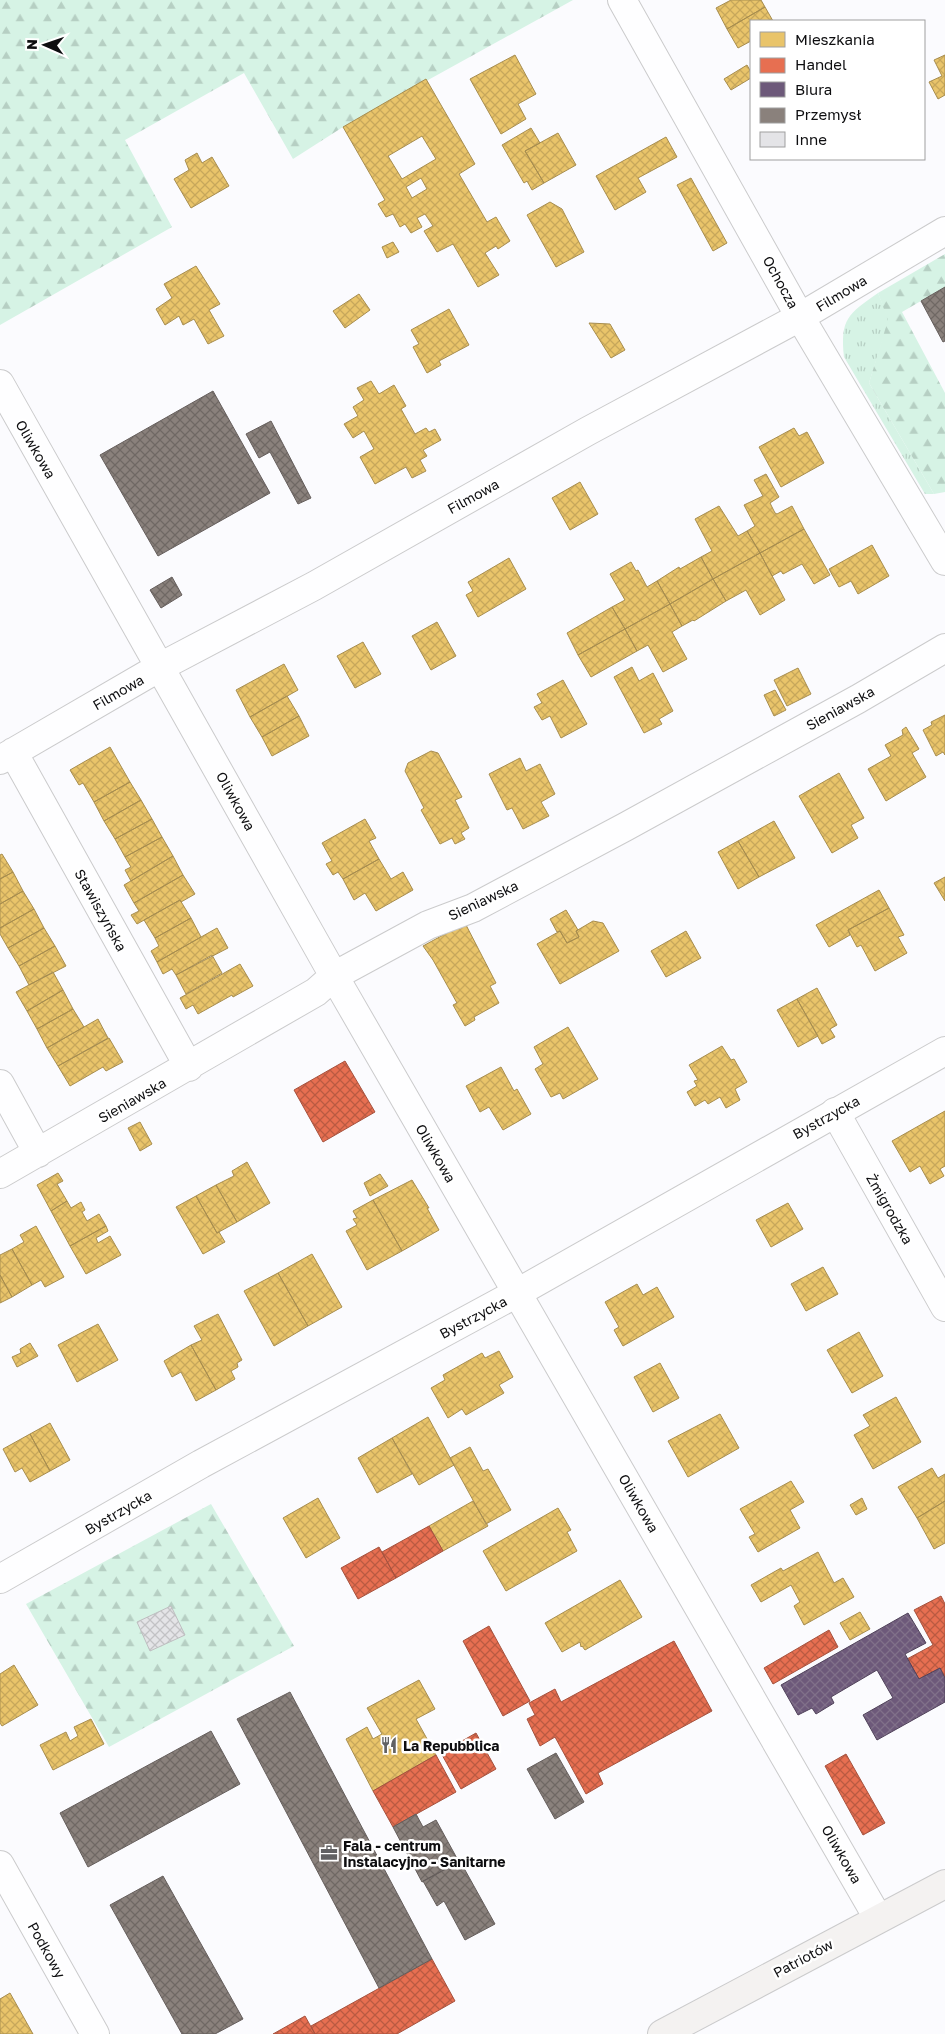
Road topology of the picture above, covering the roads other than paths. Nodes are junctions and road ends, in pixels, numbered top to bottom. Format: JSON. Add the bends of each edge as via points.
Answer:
{"nodes":[{"id":1,"x":622,"y":0,"type":"edge"},
{"id":2,"x":945,"y":231,"type":"edge"},
{"id":3,"x":800,"y":317,"type":"junction"},
{"id":4,"x":0,"y":384,"type":"edge"},
{"id":5,"x":945,"y":560,"type":"edge"},
{"id":6,"x":945,"y":648,"type":"edge"},
{"id":7,"x":160,"y":667,"type":"junction"},
{"id":8,"x":6,"y":756,"type":"edge"},
{"id":9,"x":334,"y":976,"type":"junction"},
{"id":10,"x":945,"y":1051,"type":"edge"},
{"id":11,"x":189,"y":1067,"type":"junction"},
{"id":12,"x":0,"y":1084,"type":"edge"},
{"id":13,"x":835,"y":1112,"type":"junction"},
{"id":14,"x":38,"y":1154,"type":"junction"},
{"id":15,"x":0,"y":1174,"type":"edge"},
{"id":16,"x":517,"y":1293,"type":"junction"},
{"id":17,"x":945,"y":1306,"type":"edge"},
{"id":18,"x":0,"y":1579,"type":"edge"},
{"id":19,"x":0,"y":1866,"type":"edge"},
{"id":20,"x":945,"y":1884,"type":"edge"},
{"id":21,"x":878,"y":1918,"type":"junction"},
{"id":22,"x":95,"y":2034,"type":"edge"},
{"id":23,"x":662,"y":2034,"type":"edge"}],
"edges":[{"from":1,"to":3,"type":"street","name":"Ochocza"},
{"from":2,"to":3,"type":"street","name":"Filmowa"},
{"from":3,"to":5,"type":"street","name":"Ochocza"},
{"from":3,"to":7,"type":"street","name":"Filmowa","via":[[588,431],[314,586]]},
{"from":4,"to":7,"type":"street","name":"Oliwkowa"},
{"from":6,"to":9,"type":"street","name":"Sieniawska","via":[[625,827],[473,908],[428,924]]},
{"from":7,"to":8,"type":"street","name":"Filmowa"},
{"from":7,"to":9,"type":"street","name":"Oliwkowa"},
{"from":8,"to":11,"type":"street","name":"Stawiszyńska"},
{"from":9,"to":11,"type":"street","name":"Sieniawska","via":[[316,992]]},
{"from":9,"to":16,"type":"street","name":"Oliwkowa"},
{"from":10,"to":13,"type":"street","name":"Bystrzycka"},
{"from":11,"to":14,"type":"street","name":"Sieniawska"},
{"from":12,"to":14,"type":"street"},
{"from":13,"to":16,"type":"street","name":"Bystrzycka"},
{"from":13,"to":17,"type":"street","name":"Żmigrodzka"},
{"from":14,"to":15,"type":"street","name":"Sieniawska"},
{"from":16,"to":18,"type":"street","name":"Bystrzycka","via":[[201,1464]]},
{"from":16,"to":21,"type":"street","name":"Oliwkowa"},
{"from":19,"to":22,"type":"street","name":"Podkowy"},
{"from":20,"to":21,"type":"main road","name":"Patriotów"},
{"from":21,"to":23,"type":"main road","name":"Patriotów"}]}
